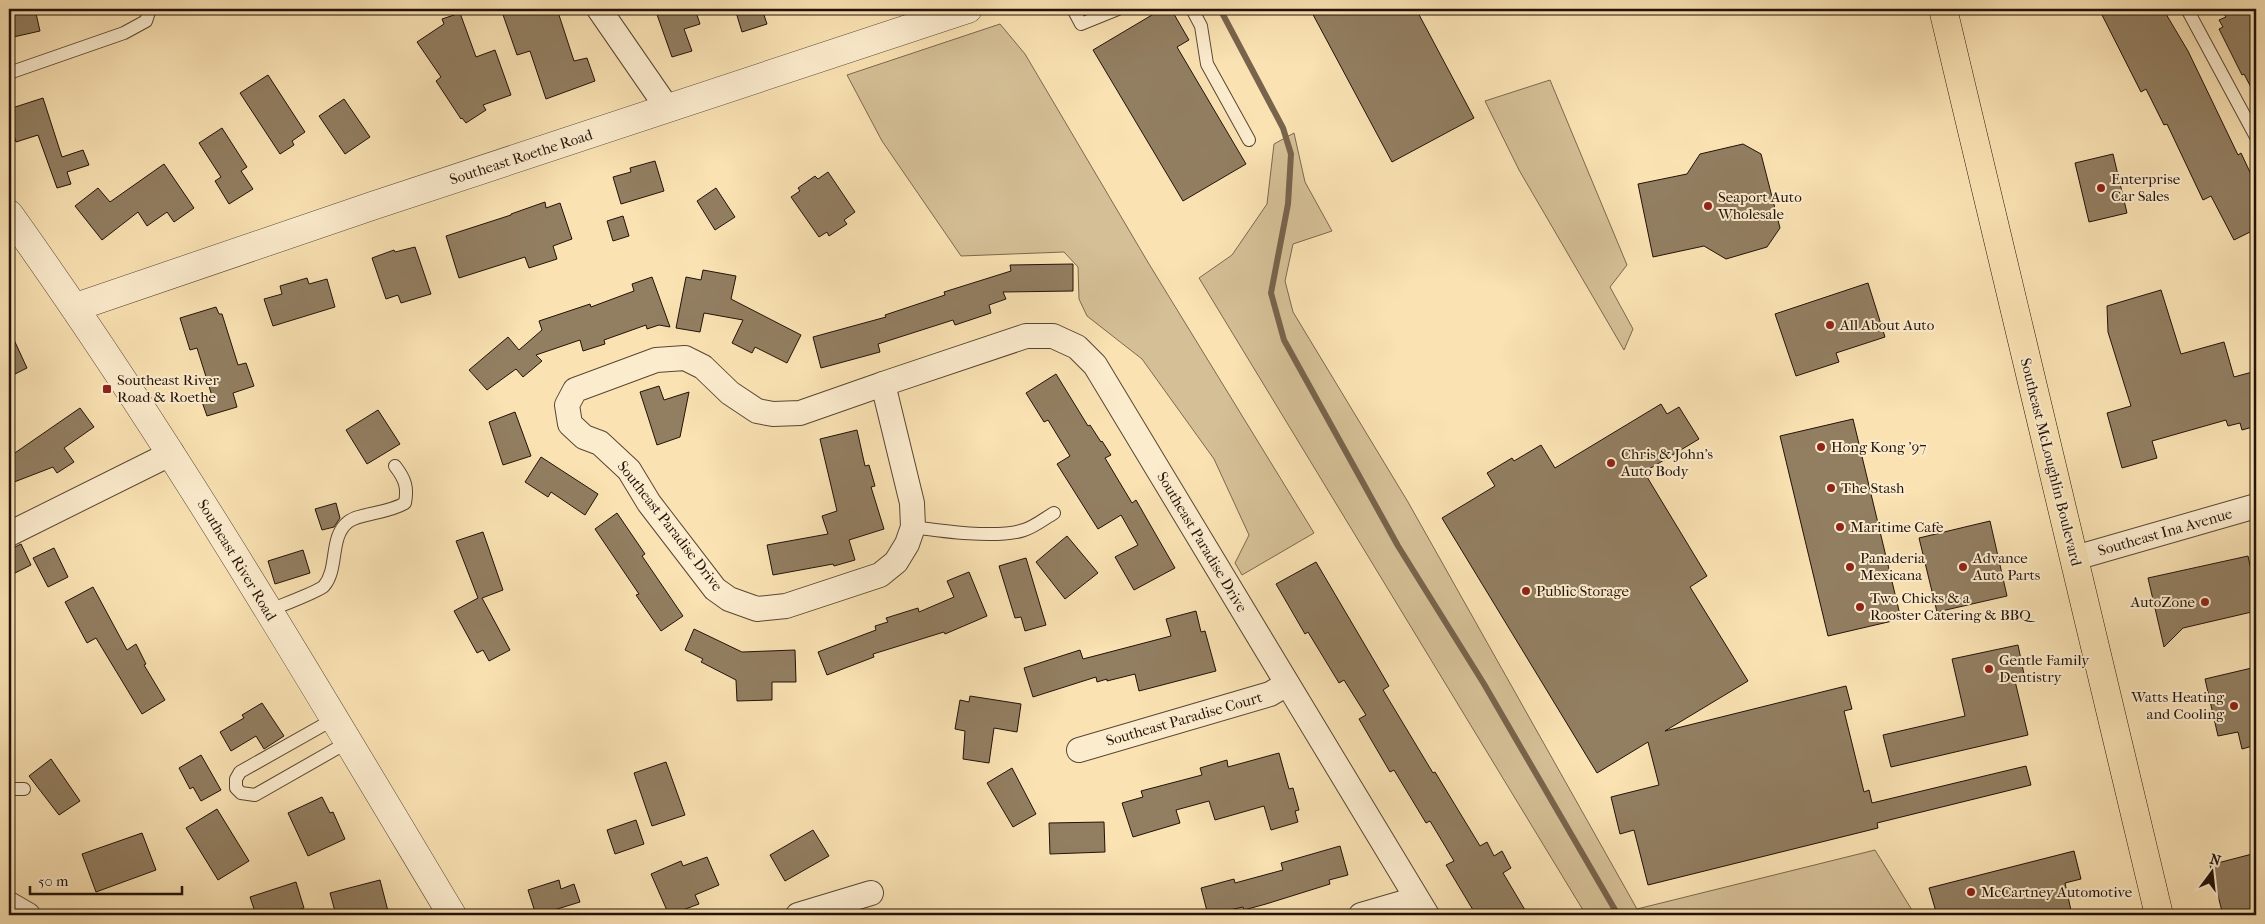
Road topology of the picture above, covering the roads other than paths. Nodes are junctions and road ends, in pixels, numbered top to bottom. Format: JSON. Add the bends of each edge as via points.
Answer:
{"nodes":[{"id":1,"x":150,"y":9,"type":"edge"},
{"id":2,"x":599,"y":9,"type":"edge"},
{"id":3,"x":968,"y":9,"type":"edge"},
{"id":4,"x":1073,"y":9,"type":"edge"},
{"id":5,"x":1118,"y":9,"type":"edge"},
{"id":6,"x":1192,"y":9,"type":"edge"},
{"id":7,"x":1943,"y":9,"type":"edge"},
{"id":8,"x":2187,"y":9,"type":"edge"},
{"id":9,"x":9,"y":73,"type":"edge"},
{"id":10,"x":668,"y":110,"type":"junction"},
{"id":11,"x":2256,"y":137,"type":"edge"},
{"id":12,"x":1249,"y":140,"type":"dead end"},
{"id":13,"x":9,"y":214,"type":"edge"},
{"id":14,"x":76,"y":307,"type":"junction"},
{"id":15,"x":884,"y":384,"type":"junction"},
{"id":16,"x":172,"y":453,"type":"junction"},
{"id":17,"x":395,"y":466,"type":"dead end"},
{"id":18,"x":2256,"y":506,"type":"edge"},
{"id":19,"x":1054,"y":513,"type":"dead end"},
{"id":20,"x":912,"y":527,"type":"junction"},
{"id":21,"x":9,"y":534,"type":"edge"},
{"id":22,"x":2074,"y":558,"type":"junction"},
{"id":23,"x":268,"y":611,"type":"junction"},
{"id":24,"x":1287,"y":684,"type":"junction"},
{"id":25,"x":334,"y":719,"type":"junction"},
{"id":26,"x":348,"y":742,"type":"junction"},
{"id":27,"x":1079,"y":750,"type":"dead end"},
{"id":28,"x":9,"y":789,"type":"edge"},
{"id":29,"x":24,"y":789,"type":"dead end"},
{"id":30,"x":871,"y":893,"type":"dead end"},
{"id":31,"x":9,"y":904,"type":"edge"},
{"id":32,"x":1422,"y":907,"type":"edge"},
{"id":33,"x":28,"y":915,"type":"edge"},
{"id":34,"x":452,"y":915,"type":"edge"},
{"id":35,"x":798,"y":915,"type":"edge"},
{"id":36,"x":1361,"y":915,"type":"edge"},
{"id":37,"x":2159,"y":915,"type":"edge"}],
"edges":[{"from":1,"to":9,"type":"lane","via":[[146,21],[124,33]]},
{"from":2,"to":10,"type":"street"},
{"from":3,"to":10,"type":"street","name":"Southeast Roethe Road"},
{"from":4,"to":5,"type":"lane","via":[[1081,24]]},
{"from":6,"to":12,"type":"lane","via":[[1201,26],[1208,64]]},
{"from":7,"to":22,"type":"main road","name":"Southeast McLoughlin Boulevard"},
{"from":8,"to":11,"type":"lane"},
{"from":10,"to":14,"type":"street","name":"Southeast Roethe Road"},
{"from":13,"to":14,"type":"street","name":"Southeast River Road"},
{"from":14,"to":16,"type":"street","name":"Southeast River Road"},
{"from":15,"to":20,"type":"street","name":"Southeast Paradise Drive","via":[[912,503]]},
{"from":15,"to":20,"type":"street","name":"Southeast Paradise Drive","via":[[800,413],[773,414],[758,411],[730,393],[703,367],[684,358],[656,360],[575,390],[567,404],[570,424],[584,437],[600,442],[629,470],[649,503],[716,589],[729,599],[757,609],[786,606],[880,575],[896,562],[908,544]]},
{"from":15,"to":24,"type":"street","name":"Southeast Paradise Drive","via":[[1026,336],[1053,336],[1077,347],[1095,365]]},
{"from":16,"to":21,"type":"street"},
{"from":16,"to":23,"type":"street","name":"Southeast River Road"},
{"from":17,"to":23,"type":"lane","via":[[404,477],[405,503],[394,510],[348,521],[342,529],[331,573],[323,587]]},
{"from":18,"to":22,"type":"street","name":"Southeast Ina Avenue"},
{"from":19,"to":20,"type":"lane","via":[[1024,530],[1012,532],[946,532]]},
{"from":22,"to":37,"type":"main road","name":"Southeast McLoughlin Boulevard"},
{"from":23,"to":25,"type":"street","name":"Southeast River Road"},
{"from":24,"to":27,"type":"street","name":"Southeast Paradise Court","via":[[1270,694]]},
{"from":24,"to":32,"type":"street","name":"Southeast Paradise Drive"},
{"from":25,"to":26,"type":"street","name":"Southeast River Road"},
{"from":25,"to":26,"type":"lane","via":[[240,772],[236,788],[241,793],[256,794]]},
{"from":26,"to":34,"type":"street","name":"Southeast River Road"},
{"from":28,"to":29,"type":"lane"},
{"from":30,"to":35,"type":"street"},
{"from":31,"to":33,"type":"street"},
{"from":32,"to":36,"type":"street"}]}
